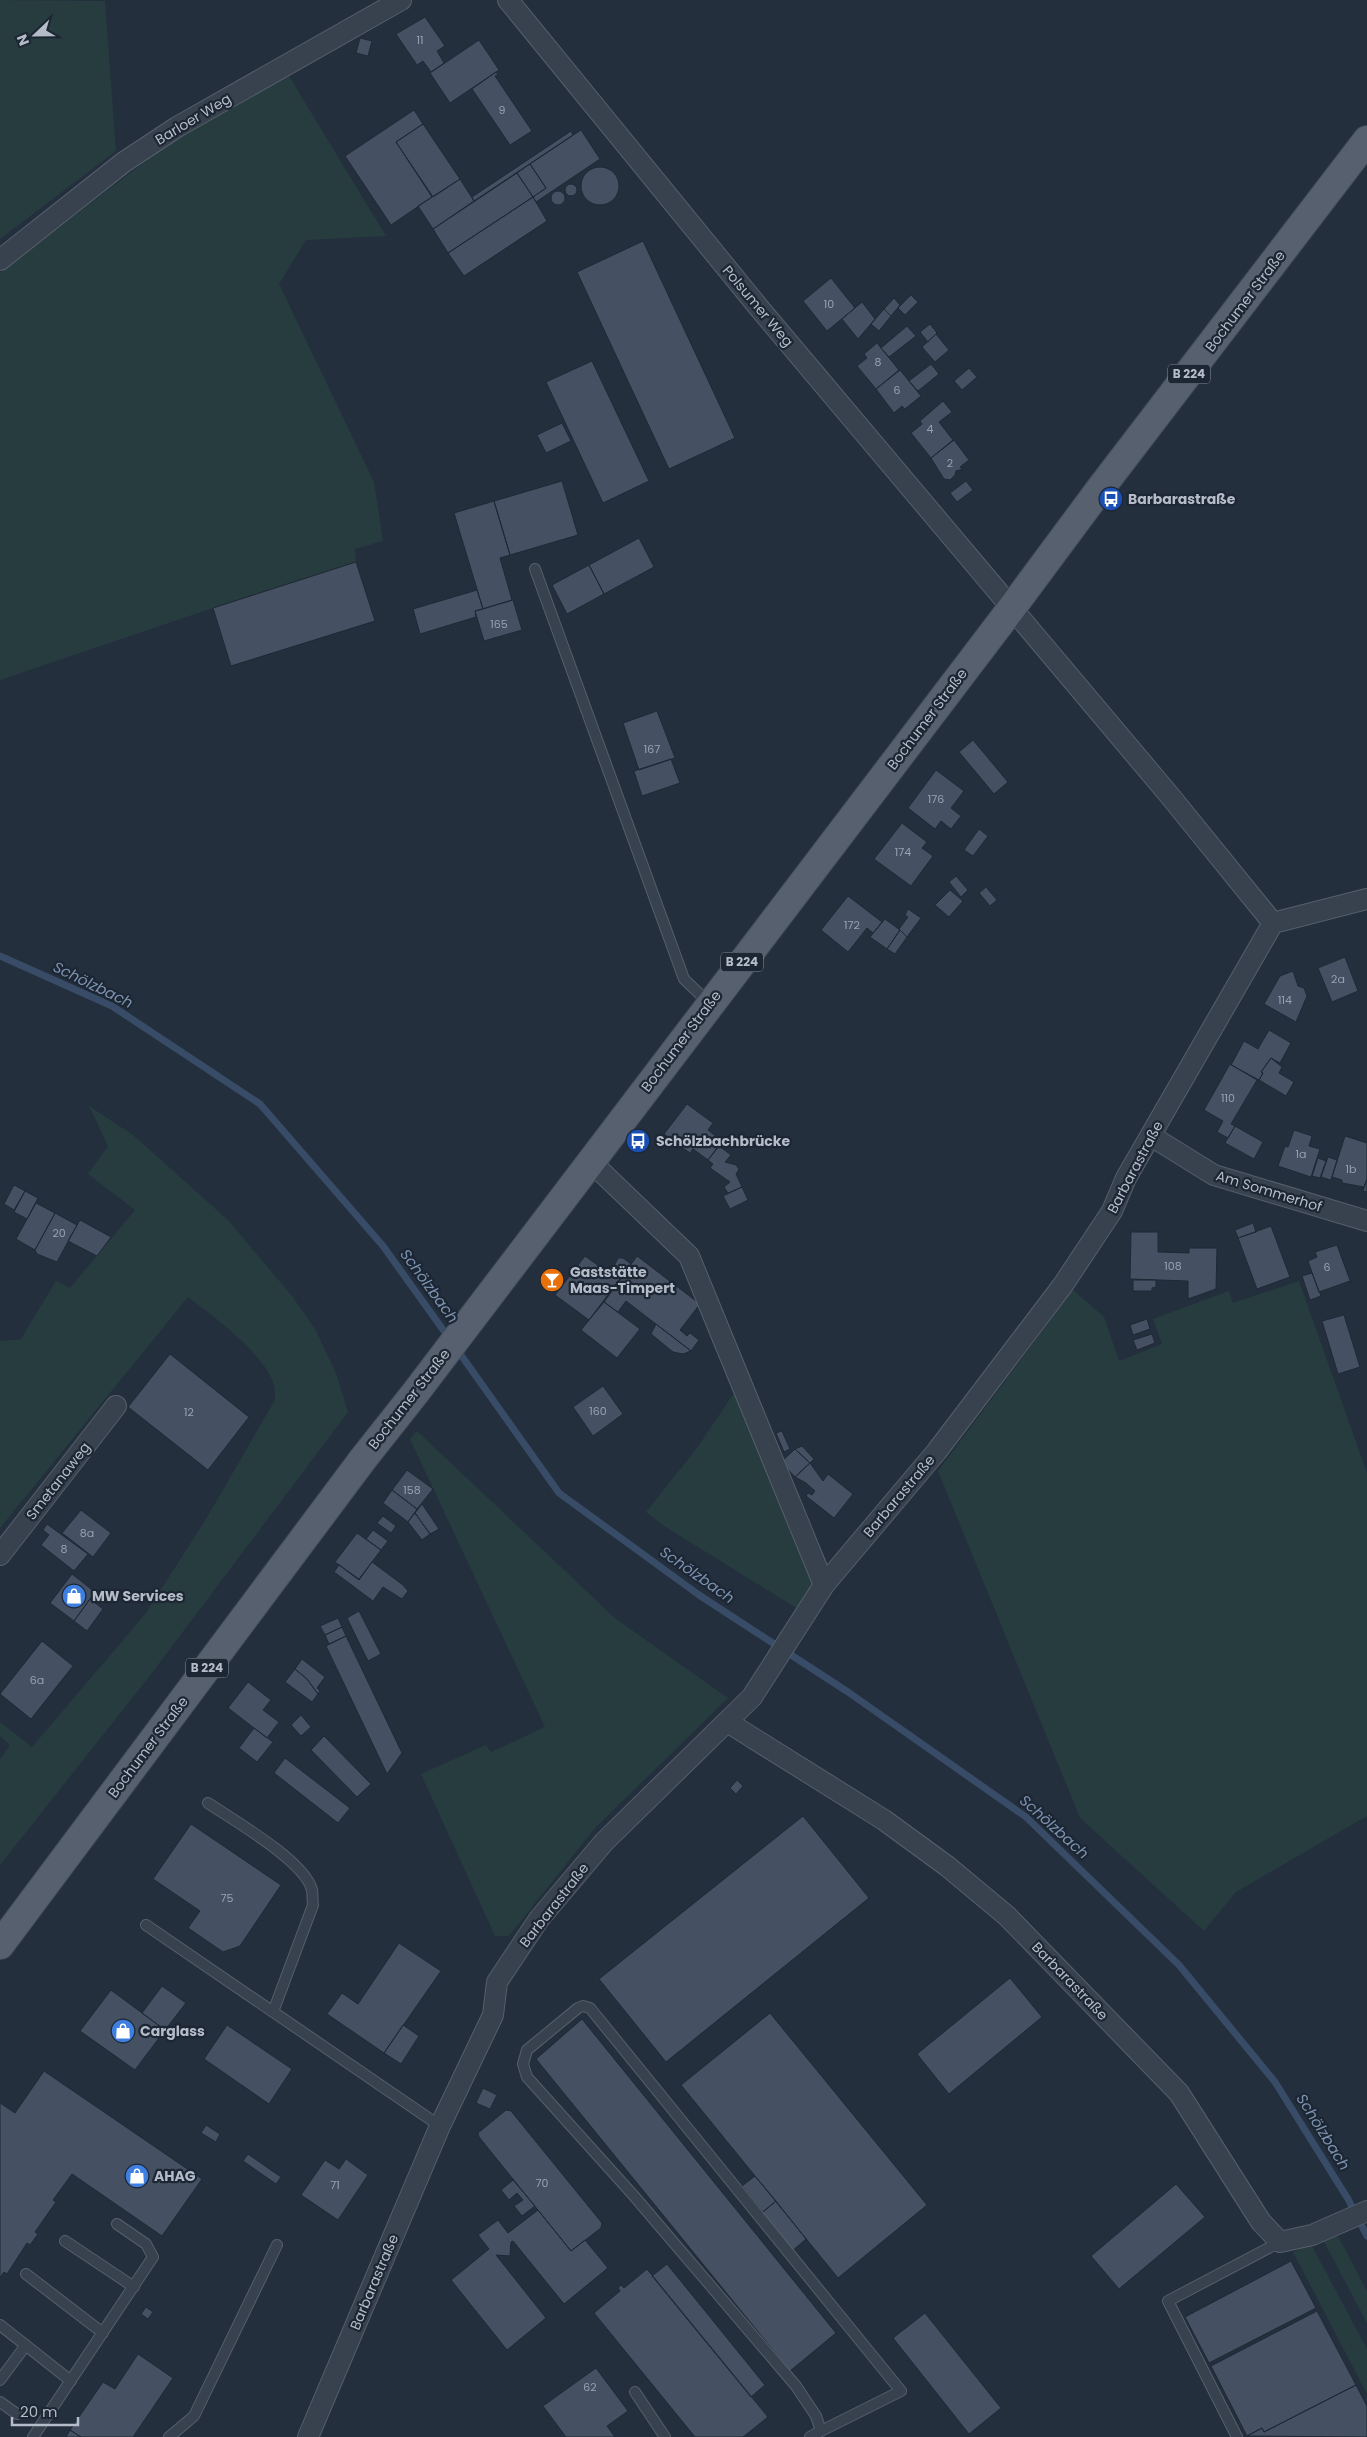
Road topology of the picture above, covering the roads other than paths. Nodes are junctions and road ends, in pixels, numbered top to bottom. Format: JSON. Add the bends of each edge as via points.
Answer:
{"nodes":[{"id":1,"x":401,"y":0,"type":"edge"},
{"id":2,"x":508,"y":0,"type":"edge"},
{"id":3,"x":1367,"y":140,"type":"edge"},
{"id":4,"x":0,"y":260,"type":"edge"},
{"id":5,"x":535,"y":569,"type":"dead end"},
{"id":6,"x":1011,"y":609,"type":"junction"},
{"id":7,"x":1367,"y":899,"type":"edge"},
{"id":8,"x":1273,"y":923,"type":"junction"},
{"id":9,"x":710,"y":1004,"type":"junction"},
{"id":10,"x":1151,"y":1136,"type":"junction"},
{"id":11,"x":590,"y":1161,"type":"junction"},
{"id":12,"x":1367,"y":1221,"type":"edge"},
{"id":13,"x":116,"y":1406,"type":"dead end"},
{"id":14,"x":0,"y":1555,"type":"edge"},
{"id":15,"x":824,"y":1585,"type":"junction"},
{"id":16,"x":728,"y":1723,"type":"junction"},
{"id":17,"x":208,"y":1803,"type":"dead end"},
{"id":18,"x":146,"y":1925,"type":"dead end"},
{"id":19,"x":0,"y":1944,"type":"edge"},
{"id":20,"x":273,"y":2012,"type":"junction"},
{"id":21,"x":440,"y":2126,"type":"junction"},
{"id":22,"x":1367,"y":2211,"type":"edge"},
{"id":23,"x":117,"y":2224,"type":"dead end"},
{"id":24,"x":65,"y":2242,"type":"dead end"},
{"id":25,"x":1280,"y":2242,"type":"junction"},
{"id":26,"x":277,"y":2245,"type":"dead end"},
{"id":27,"x":26,"y":2274,"type":"dead end"},
{"id":28,"x":134,"y":2287,"type":"junction"},
{"id":29,"x":0,"y":2325,"type":"edge"},
{"id":30,"x":103,"y":2333,"type":"junction"},
{"id":31,"x":26,"y":2346,"type":"junction"},
{"id":32,"x":0,"y":2380,"type":"edge"},
{"id":33,"x":71,"y":2381,"type":"junction"},
{"id":34,"x":635,"y":2392,"type":"dead end"},
{"id":35,"x":0,"y":2402,"type":"edge"},
{"id":36,"x":17,"y":2414,"type":"dead end"},
{"id":37,"x":821,"y":2431,"type":"junction"},
{"id":38,"x":33,"y":2437,"type":"edge"},
{"id":39,"x":168,"y":2437,"type":"edge"},
{"id":40,"x":308,"y":2437,"type":"edge"},
{"id":41,"x":665,"y":2437,"type":"edge"},
{"id":42,"x":810,"y":2437,"type":"edge"},
{"id":43,"x":1237,"y":2437,"type":"edge"}],
"edges":[{"from":1,"to":4,"type":"street","name":"Barloer Weg","via":[[162,137],[124,162]]},
{"from":2,"to":6,"type":"street","name":"Polsumer Weg"},
{"from":3,"to":6,"type":"main road","name":"Bochumer Straße","number":"B 224"},
{"from":5,"to":9,"type":"lane","via":[[684,978]]},
{"from":6,"to":8,"type":"street"},
{"from":6,"to":9,"type":"main road","name":"Bochumer Straße","number":"B 224"},
{"from":7,"to":8,"type":"street"},
{"from":8,"to":10,"type":"street","name":"Barbarastraße"},
{"from":9,"to":11,"type":"main road","name":"Bochumer Straße","number":"B 224"},
{"from":10,"to":12,"type":"street","name":"Am Sommerhof","via":[[1214,1175]]},
{"from":10,"to":15,"type":"street","name":"Barbarastraße","via":[[1126,1178],[1112,1211],[1063,1285],[937,1451]]},
{"from":11,"to":15,"type":"street","via":[[689,1256]]},
{"from":11,"to":19,"type":"main road","name":"Bochumer Straße","number":"B 224"},
{"from":13,"to":14,"type":"street","name":"Smetanaweg"},
{"from":15,"to":16,"type":"street","name":"Barbarastraße","via":[[752,1698]]},
{"from":16,"to":21,"type":"street","name":"Barbarastraße","via":[[604,1842],[539,1919],[497,1982],[493,2015]]},
{"from":16,"to":25,"type":"street","name":"Barbarastraße","via":[[884,1820],[947,1866],[1006,1916],[1179,2092],[1261,2222]]},
{"from":17,"to":20,"type":"lane","via":[[292,1862],[312,1889],[313,1905]]},
{"from":18,"to":20,"type":"lane"},
{"from":20,"to":21,"type":"lane"},
{"from":21,"to":40,"type":"street","name":"Barbarastraße"},
{"from":22,"to":25,"type":"street","via":[[1312,2235]]},
{"from":23,"to":28,"type":"lane","via":[[146,2244],[153,2257]]},
{"from":24,"to":28,"type":"lane"},
{"from":25,"to":43,"type":"lane","via":[[1168,2301]]},
{"from":26,"to":39,"type":"lane","via":[[194,2416]]},
{"from":27,"to":30,"type":"lane"},
{"from":28,"to":30,"type":"lane"},
{"from":29,"to":31,"type":"lane"},
{"from":30,"to":33,"type":"lane"},
{"from":31,"to":32,"type":"lane"},
{"from":31,"to":33,"type":"lane"},
{"from":33,"to":38,"type":"lane"},
{"from":34,"to":41,"type":"lane"},
{"from":35,"to":36,"type":"lane"},
{"from":37,"to":37,"type":"lane","via":[[900,2391],[590,2008],[578,2008],[527,2050],[523,2064],[527,2077],[634,2196],[796,2386],[816,2416]]},
{"from":37,"to":42,"type":"lane"}]}
